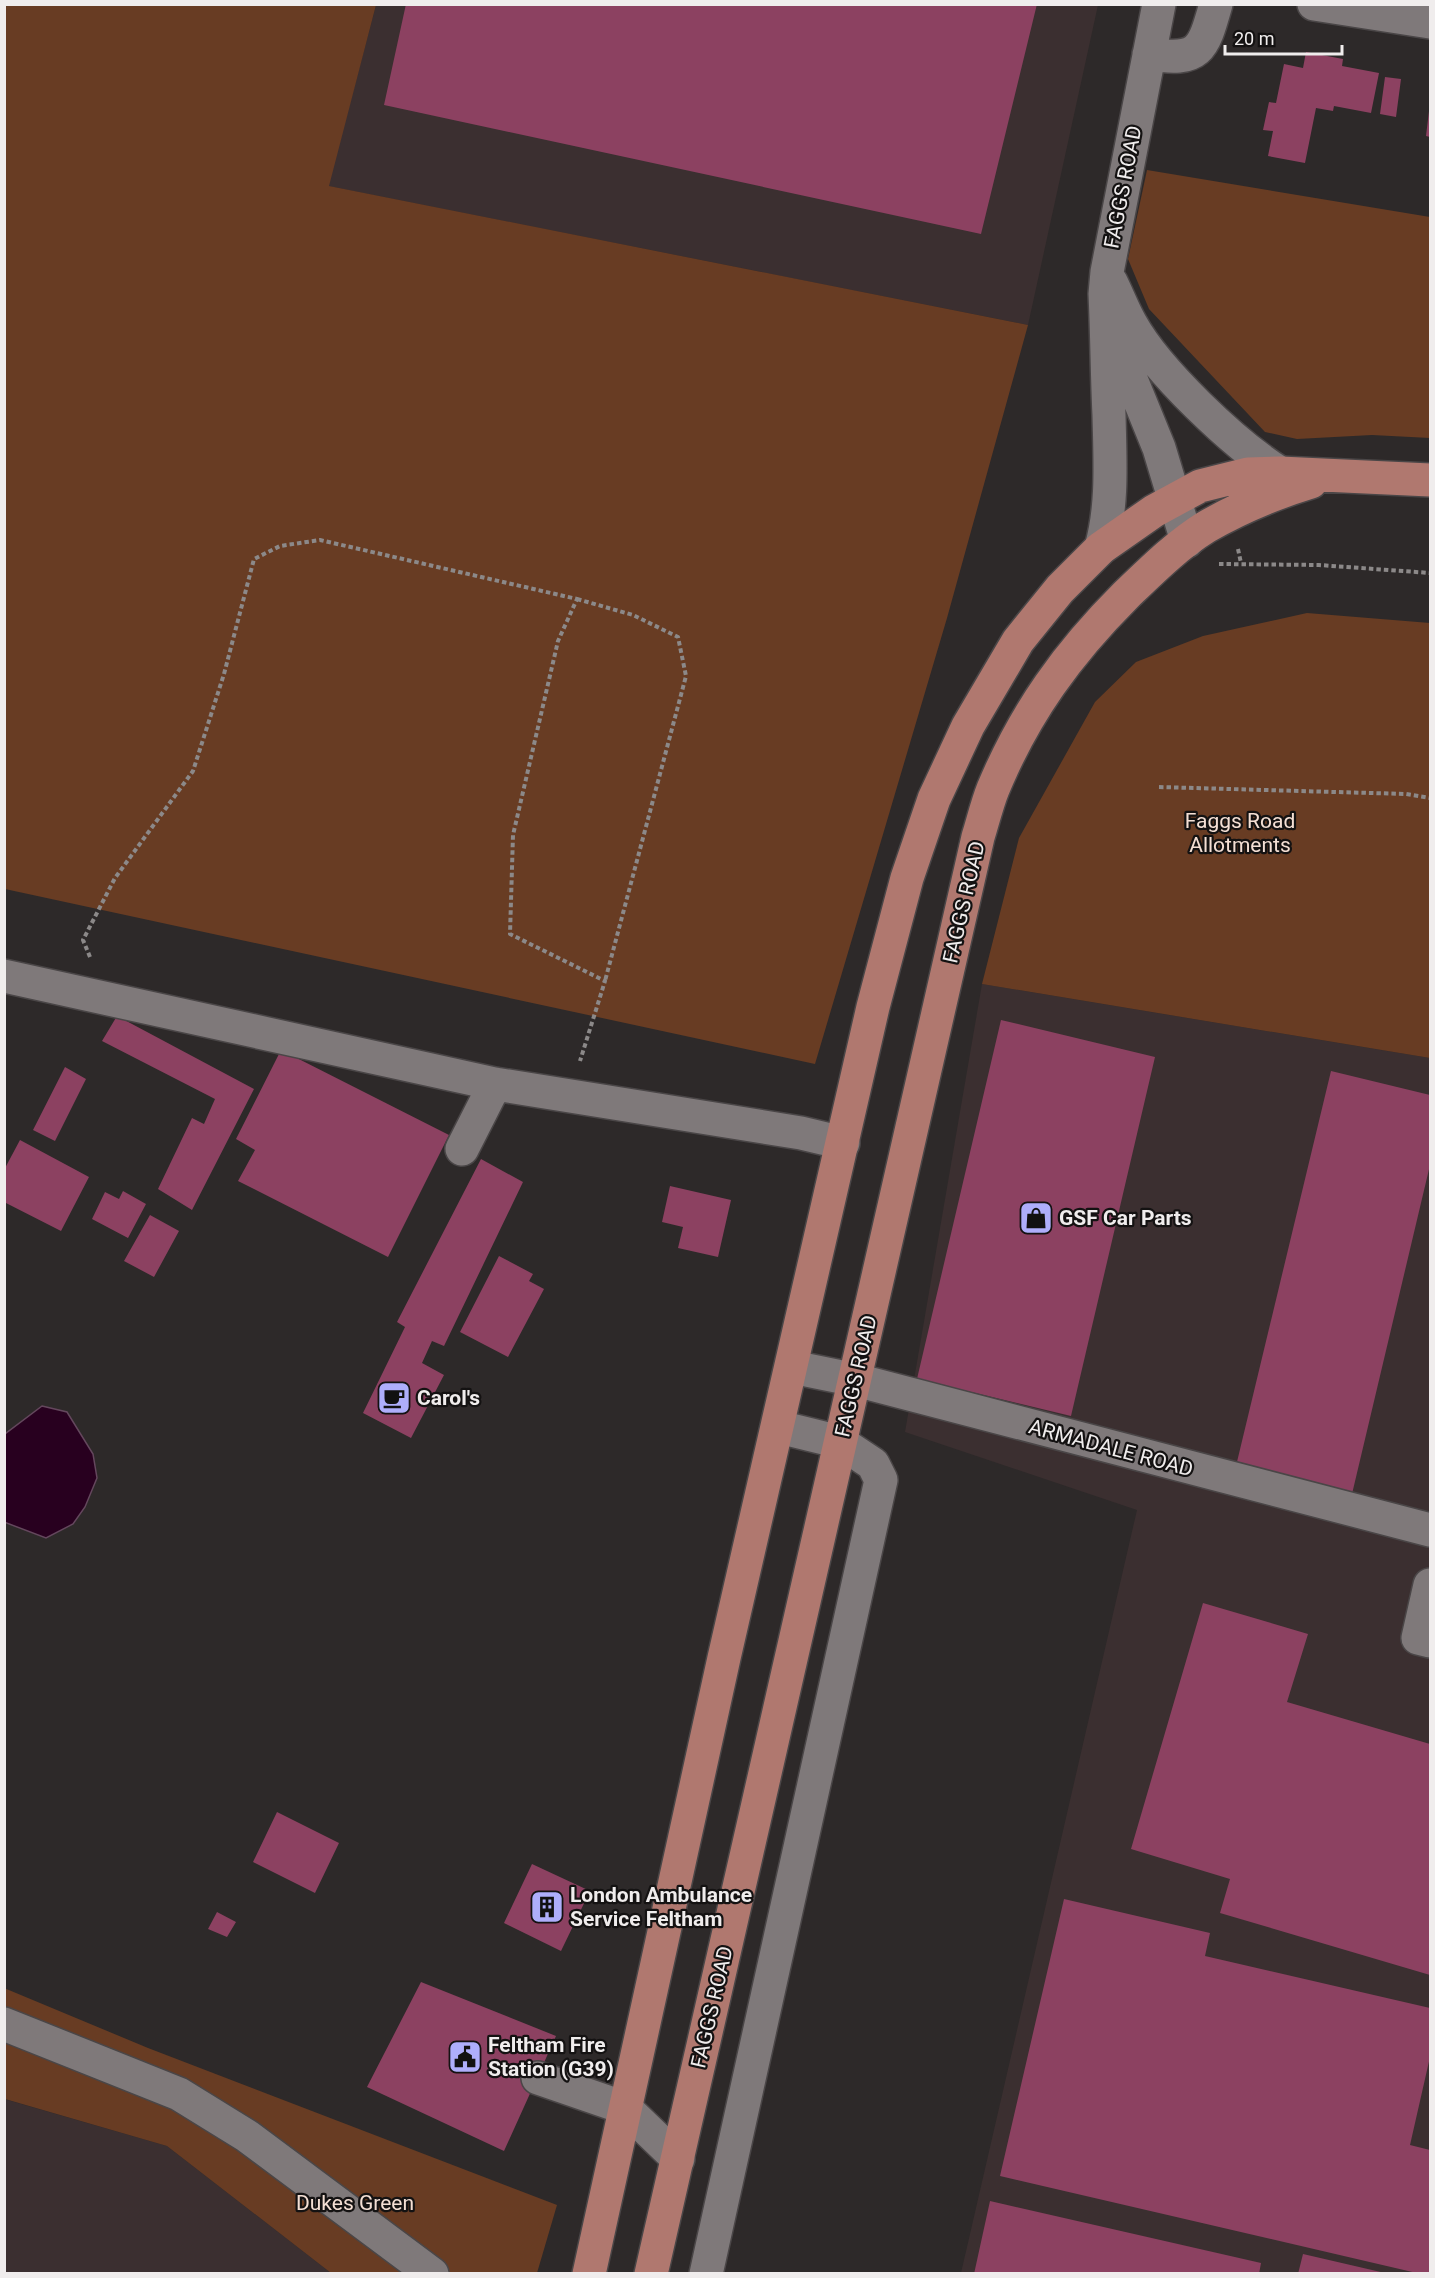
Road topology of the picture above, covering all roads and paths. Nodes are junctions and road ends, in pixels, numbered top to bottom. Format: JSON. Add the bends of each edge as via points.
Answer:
{"nodes":[{"id":1,"x":1159,"y":4,"type":"edge"},
{"id":2,"x":1216,"y":4,"type":"edge"},
{"id":3,"x":1314,"y":4,"type":"edge"},
{"id":4,"x":1431,"y":21,"type":"edge"},
{"id":5,"x":1149,"y":54,"type":"junction"},
{"id":6,"x":1107,"y":272,"type":"junction"},
{"id":7,"x":1106,"y":320,"type":"junction"},
{"id":8,"x":1280,"y":473,"type":"junction"},
{"id":9,"x":1330,"y":476,"type":"junction"},
{"id":10,"x":1431,"y":480,"type":"edge"},
{"id":11,"x":1176,"y":498,"type":"junction"},
{"id":12,"x":1187,"y":541,"type":"junction"},
{"id":13,"x":1101,"y":548,"type":"junction"},
{"id":14,"x":1210,"y":565,"type":"dead end"},
{"id":15,"x":1431,"y":573,"type":"edge"},
{"id":16,"x":576,"y":600,"type":"junction"},
{"id":17,"x":1159,"y":787,"type":"dead end"},
{"id":18,"x":1431,"y":798,"type":"edge"},
{"id":19,"x":4,"y":976,"type":"edge"},
{"id":20,"x":604,"y":981,"type":"junction"},
{"id":21,"x":106,"y":998,"type":"junction"},
{"id":22,"x":495,"y":1084,"type":"junction"},
{"id":23,"x":569,"y":1096,"type":"junction"},
{"id":24,"x":843,"y":1143,"type":"junction"},
{"id":25,"x":462,"y":1149,"type":"dead end"},
{"id":26,"x":792,"y":1367,"type":"junction"},
{"id":27,"x":856,"y":1380,"type":"junction"},
{"id":28,"x":779,"y":1427,"type":"junction"},
{"id":29,"x":840,"y":1442,"type":"junction"},
{"id":30,"x":1431,"y":1530,"type":"edge"},
{"id":31,"x":1431,"y":1585,"type":"edge"},
{"id":32,"x":1431,"y":1641,"type":"edge"},
{"id":33,"x":4,"y":2024,"type":"edge"},
{"id":34,"x":538,"y":2078,"type":"dead end"},
{"id":35,"x":624,"y":2108,"type":"junction"},
{"id":36,"x":678,"y":2159,"type":"junction"},
{"id":37,"x":432,"y":2274,"type":"edge"},
{"id":38,"x":590,"y":2274,"type":"edge"},
{"id":39,"x":651,"y":2274,"type":"edge"},
{"id":40,"x":706,"y":2274,"type":"edge"}],
"edges":[{"from":1,"to":5,"type":"street","name":"FAGGS ROAD"},
{"from":2,"to":5,"type":"street","via":[[1207,38],[1197,49],[1174,58]]},
{"from":3,"to":4,"type":"street"},
{"from":5,"to":6,"type":"street","name":"FAGGS ROAD"},
{"from":6,"to":7,"type":"street","name":"FAGGS ROAD"},
{"from":6,"to":8,"type":"street","via":[[1131,324],[1152,354],[1227,431],[1260,461]]},
{"from":7,"to":11,"type":"street"},
{"from":7,"to":13,"type":"street","name":"FAGGS ROAD","via":[[1109,504]]},
{"from":8,"to":9,"type":"main road"},
{"from":8,"to":11,"type":"main road","via":[[1220,480]]},
{"from":9,"to":10,"type":"main road"},
{"from":9,"to":12,"type":"main road","name":"FAGGS ROAD","via":[[1255,502]]},
{"from":11,"to":12,"type":"street"},
{"from":11,"to":13,"type":"main road"},
{"from":12,"to":27,"type":"main road","name":"FAGGS ROAD","via":[[1146,575],[1089,632],[1062,666],[1018,736],[993,790],[978,837]]},
{"from":13,"to":24,"type":"main road","via":[[1060,589],[1018,641],[968,726],[934,799],[873,1007]]},
{"from":14,"to":15,"type":"path","via":[[1308,565]]},
{"from":16,"to":20,"type":"path","via":[[558,641],[513,835],[510,934]]},
{"from":16,"to":20,"type":"path","via":[[633,615],[678,637],[686,676]]},
{"from":16,"to":21,"type":"path","via":[[320,540],[280,546],[254,560],[193,771],[115,878],[84,940]]},
{"from":17,"to":18,"type":"path"},
{"from":19,"to":21,"type":"street"},
{"from":20,"to":23,"type":"path"},
{"from":21,"to":22,"type":"street"},
{"from":22,"to":23,"type":"street"},
{"from":22,"to":25,"type":"street"},
{"from":23,"to":24,"type":"street"},
{"from":24,"to":26,"type":"main road"},
{"from":26,"to":27,"type":"street","name":"ARMADALE ROAD"},
{"from":26,"to":28,"type":"main road"},
{"from":27,"to":29,"type":"main road","name":"FAGGS ROAD"},
{"from":27,"to":30,"type":"street","name":"ARMADALE ROAD"},
{"from":28,"to":29,"type":"street"},
{"from":28,"to":35,"type":"main road"},
{"from":29,"to":36,"type":"main road","name":"FAGGS ROAD"},
{"from":29,"to":40,"type":"street","via":[[873,1464],[881,1480]]},
{"from":31,"to":32,"type":"street","via":[[1418,1638]]},
{"from":33,"to":37,"type":"street","via":[[179,2094],[247,2136]]},
{"from":34,"to":35,"type":"street"},
{"from":35,"to":36,"type":"street"},
{"from":35,"to":38,"type":"main road"},
{"from":36,"to":39,"type":"main road","name":"FAGGS ROAD"}]}
